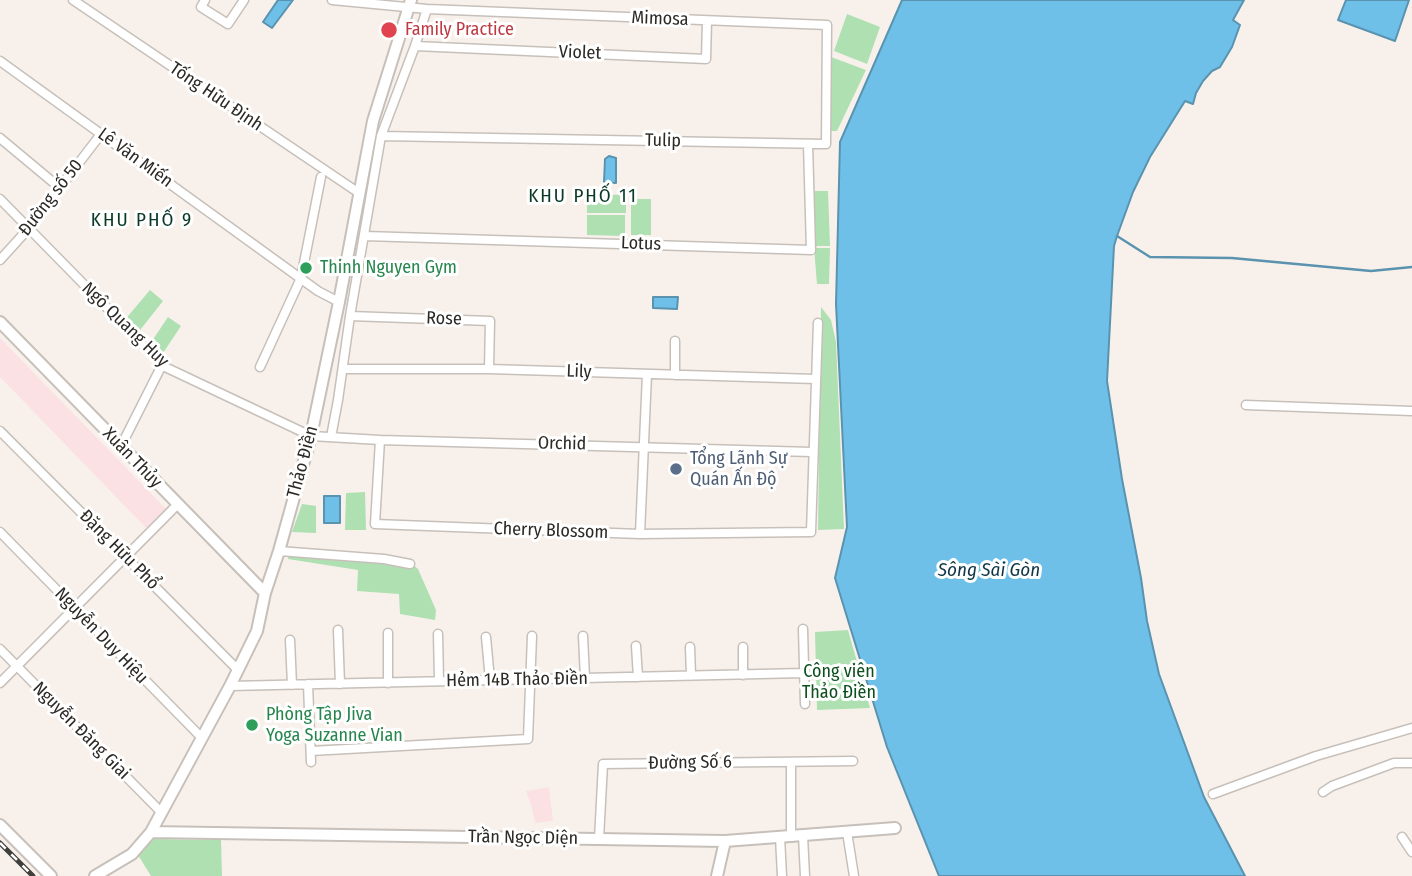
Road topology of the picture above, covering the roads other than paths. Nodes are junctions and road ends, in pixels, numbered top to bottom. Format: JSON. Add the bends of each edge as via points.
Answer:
{"nodes":[{"id":1,"x":73,"y":0,"type":"edge"},
{"id":2,"x":205,"y":0,"type":"edge"},
{"id":3,"x":244,"y":0,"type":"edge"},
{"id":4,"x":332,"y":0,"type":"edge"},
{"id":5,"x":410,"y":4,"type":"edge"},
{"id":6,"x":427,"y":9,"type":"junction"},
{"id":7,"x":707,"y":21,"type":"junction"},
{"id":8,"x":415,"y":46,"type":"junction"},
{"id":9,"x":0,"y":61,"type":"edge"},
{"id":10,"x":101,"y":134,"type":"junction"},
{"id":11,"x":381,"y":136,"type":"junction"},
{"id":12,"x":0,"y":138,"type":"edge"},
{"id":13,"x":808,"y":144,"type":"junction"},
{"id":14,"x":321,"y":177,"type":"dead end"},
{"id":15,"x":60,"y":188,"type":"junction"},
{"id":16,"x":359,"y":193,"type":"junction"},
{"id":17,"x":0,"y":200,"type":"edge"},
{"id":18,"x":29,"y":229,"type":"junction"},
{"id":19,"x":365,"y":236,"type":"junction"},
{"id":20,"x":0,"y":260,"type":"edge"},
{"id":21,"x":301,"y":278,"type":"junction"},
{"id":22,"x":339,"y":302,"type":"junction"},
{"id":23,"x":350,"y":316,"type":"junction"},
{"id":24,"x":0,"y":322,"type":"edge"},
{"id":25,"x":818,"y":323,"type":"dead end"},
{"id":26,"x":675,"y":341,"type":"dead end"},
{"id":27,"x":162,"y":365,"type":"junction"},
{"id":28,"x":260,"y":367,"type":"dead end"},
{"id":29,"x":343,"y":369,"type":"junction"},
{"id":30,"x":489,"y":369,"type":"junction"},
{"id":31,"x":647,"y":374,"type":"junction"},
{"id":32,"x":675,"y":375,"type":"junction"},
{"id":33,"x":815,"y":379,"type":"junction"},
{"id":34,"x":1245,"y":405,"type":"dead end"},
{"id":35,"x":1412,"y":411,"type":"edge"},
{"id":36,"x":0,"y":430,"type":"edge"},
{"id":37,"x":311,"y":436,"type":"junction"},
{"id":38,"x":331,"y":437,"type":"junction"},
{"id":39,"x":380,"y":440,"type":"junction"},
{"id":40,"x":121,"y":446,"type":"junction"},
{"id":41,"x":644,"y":447,"type":"junction"},
{"id":42,"x":812,"y":452,"type":"junction"},
{"id":43,"x":178,"y":504,"type":"junction"},
{"id":44,"x":0,"y":532,"type":"edge"},
{"id":45,"x":640,"y":534,"type":"junction"},
{"id":46,"x":279,"y":551,"type":"junction"},
{"id":47,"x":126,"y":557,"type":"junction"},
{"id":48,"x":410,"y":564,"type":"dead end"},
{"id":49,"x":265,"y":593,"type":"junction"},
{"id":50,"x":74,"y":609,"type":"junction"},
{"id":51,"x":803,"y":629,"type":"dead end"},
{"id":52,"x":338,"y":630,"type":"dead end"},
{"id":53,"x":388,"y":633,"type":"dead end"},
{"id":54,"x":438,"y":634,"type":"dead end"},
{"id":55,"x":532,"y":636,"type":"dead end"},
{"id":56,"x":583,"y":636,"type":"dead end"},
{"id":57,"x":486,"y":637,"type":"dead end"},
{"id":58,"x":290,"y":640,"type":"dead end"},
{"id":59,"x":636,"y":646,"type":"dead end"},
{"id":60,"x":690,"y":647,"type":"dead end"},
{"id":61,"x":743,"y":648,"type":"dead end"},
{"id":62,"x":0,"y":649,"type":"edge"},
{"id":63,"x":17,"y":666,"type":"junction"},
{"id":64,"x":238,"y":670,"type":"junction"},
{"id":65,"x":804,"y":673,"type":"junction"},
{"id":66,"x":743,"y":675,"type":"junction"},
{"id":67,"x":691,"y":676,"type":"junction"},
{"id":68,"x":638,"y":677,"type":"junction"},
{"id":69,"x":585,"y":678,"type":"junction"},
{"id":70,"x":530,"y":679,"type":"junction"},
{"id":71,"x":490,"y":680,"type":"junction"},
{"id":72,"x":439,"y":681,"type":"junction"},
{"id":73,"x":388,"y":682,"type":"junction"},
{"id":74,"x":0,"y":683,"type":"edge"},
{"id":75,"x":308,"y":684,"type":"junction"},
{"id":76,"x":340,"y":684,"type":"junction"},
{"id":77,"x":292,"y":685,"type":"junction"},
{"id":78,"x":230,"y":686,"type":"junction"},
{"id":79,"x":805,"y":704,"type":"dead end"},
{"id":80,"x":1412,"y":728,"type":"edge"},
{"id":81,"x":202,"y":738,"type":"junction"},
{"id":82,"x":311,"y":751,"type":"junction"},
{"id":83,"x":853,"y":761,"type":"dead end"},
{"id":84,"x":312,"y":762,"type":"dead end"},
{"id":85,"x":791,"y":762,"type":"junction"},
{"id":86,"x":1412,"y":763,"type":"edge"},
{"id":87,"x":1323,"y":792,"type":"dead end"},
{"id":88,"x":1213,"y":794,"type":"dead end"},
{"id":89,"x":162,"y":813,"type":"junction"},
{"id":90,"x":0,"y":825,"type":"edge"},
{"id":91,"x":895,"y":828,"type":"dead end"},
{"id":92,"x":151,"y":832,"type":"junction"},
{"id":93,"x":847,"y":832,"type":"junction"},
{"id":94,"x":791,"y":837,"type":"junction"},
{"id":95,"x":1402,"y":837,"type":"dead end"},
{"id":96,"x":599,"y":839,"type":"junction"},
{"id":97,"x":725,"y":841,"type":"junction"},
{"id":98,"x":1412,"y":852,"type":"edge"},
{"id":99,"x":51,"y":876,"type":"edge"},
{"id":100,"x":95,"y":876,"type":"edge"},
{"id":101,"x":717,"y":876,"type":"edge"},
{"id":102,"x":782,"y":876,"type":"edge"},
{"id":103,"x":805,"y":876,"type":"edge"},
{"id":104,"x":854,"y":876,"type":"edge"}],
"edges":[{"from":1,"to":16,"type":"street","name":"Tống Hữu Định"},
{"from":2,"to":3,"type":"street","via":[[201,7],[228,24]]},
{"from":4,"to":5,"type":"street","name":"Mimosa"},
{"from":5,"to":6,"type":"street","name":"Mimosa"},
{"from":5,"to":16,"type":"street","name":"Thảo Điền","via":[[373,121]]},
{"from":6,"to":7,"type":"street","name":"Mimosa"},
{"from":6,"to":8,"type":"street"},
{"from":7,"to":8,"type":"street","name":"Violet","via":[[706,58]]},
{"from":7,"to":13,"type":"street","name":"Mimosa","via":[[827,25],[826,144]]},
{"from":8,"to":11,"type":"street"},
{"from":9,"to":10,"type":"street","name":"Lê Văn Miến"},
{"from":10,"to":15,"type":"street","name":"Đường số 50"},
{"from":10,"to":21,"type":"street","name":"Lê Văn Miến"},
{"from":11,"to":13,"type":"street","name":"Tulip"},
{"from":11,"to":19,"type":"street"},
{"from":12,"to":15,"type":"street"},
{"from":13,"to":19,"type":"street","name":"Lotus","via":[[811,250]]},
{"from":14,"to":21,"type":"street"},
{"from":15,"to":18,"type":"street","name":"Đường số 50"},
{"from":16,"to":22,"type":"street","name":"Thảo Điền"},
{"from":17,"to":18,"type":"street","name":"Ngô Quang Huy"},
{"from":18,"to":20,"type":"street","name":"Đường số 50"},
{"from":18,"to":27,"type":"street","name":"Ngô Quang Huy"},
{"from":19,"to":23,"type":"street"},
{"from":21,"to":22,"type":"street","name":"Lê Văn Miến"},
{"from":21,"to":28,"type":"street"},
{"from":22,"to":37,"type":"street","name":"Thảo Điền"},
{"from":23,"to":29,"type":"street"},
{"from":23,"to":30,"type":"street","name":"Rose","via":[[490,321]]},
{"from":24,"to":40,"type":"street","name":"Xuân Thủy"},
{"from":25,"to":33,"type":"street"},
{"from":26,"to":32,"type":"street"},
{"from":27,"to":37,"type":"street","name":"Ngô Quang Huy"},
{"from":27,"to":40,"type":"street"},
{"from":29,"to":30,"type":"street","name":"Lily"},
{"from":29,"to":38,"type":"street"},
{"from":30,"to":31,"type":"street","name":"Lily"},
{"from":31,"to":32,"type":"street","name":"Lily"},
{"from":31,"to":41,"type":"street"},
{"from":32,"to":33,"type":"street","name":"Lily"},
{"from":33,"to":42,"type":"street"},
{"from":34,"to":35,"type":"street"},
{"from":36,"to":47,"type":"street","name":"Đặng Hữu Phổ"},
{"from":37,"to":38,"type":"street","name":"Orchid"},
{"from":37,"to":46,"type":"street","name":"Thảo Điền"},
{"from":38,"to":39,"type":"street","name":"Orchid"},
{"from":39,"to":41,"type":"street","name":"Orchid"},
{"from":39,"to":45,"type":"street","name":"Cherry Blossom","via":[[375,524]]},
{"from":40,"to":43,"type":"street","name":"Xuân Thủy"},
{"from":41,"to":42,"type":"street","name":"Orchid"},
{"from":41,"to":45,"type":"street"},
{"from":42,"to":45,"type":"street","name":"Cherry Blossom","via":[[811,533]]},
{"from":43,"to":47,"type":"street"},
{"from":43,"to":49,"type":"street","name":"Xuân Thủy"},
{"from":44,"to":50,"type":"street","name":"Nguyễn Duy Hiệu"},
{"from":46,"to":48,"type":"street"},
{"from":46,"to":49,"type":"street","name":"Thảo Điền"},
{"from":47,"to":50,"type":"street"},
{"from":47,"to":64,"type":"street","name":"Đặng Hữu Phổ"},
{"from":49,"to":64,"type":"street","name":"Thảo Điền","via":[[257,631]]},
{"from":50,"to":63,"type":"street"},
{"from":50,"to":81,"type":"street","name":"Nguyễn Duy Hiệu"},
{"from":51,"to":65,"type":"street"},
{"from":52,"to":76,"type":"street"},
{"from":53,"to":73,"type":"street"},
{"from":54,"to":72,"type":"street"},
{"from":55,"to":70,"type":"street"},
{"from":56,"to":69,"type":"street"},
{"from":57,"to":71,"type":"street"},
{"from":58,"to":77,"type":"street"},
{"from":59,"to":68,"type":"street"},
{"from":60,"to":67,"type":"street"},
{"from":61,"to":66,"type":"street"},
{"from":62,"to":63,"type":"street","name":"Nguyễn Đăng Giai"},
{"from":63,"to":74,"type":"street"},
{"from":63,"to":89,"type":"street","name":"Nguyễn Đăng Giai"},
{"from":64,"to":78,"type":"street","name":"Thảo Điền"},
{"from":65,"to":66,"type":"street","name":"Hẻm 14B Thảo Điền"},
{"from":65,"to":79,"type":"street"},
{"from":66,"to":67,"type":"street","name":"Hẻm 14B Thảo Điền"},
{"from":67,"to":68,"type":"street","name":"Hẻm 14B Thảo Điền"},
{"from":68,"to":69,"type":"street","name":"Hẻm 14B Thảo Điền"},
{"from":69,"to":70,"type":"street","name":"Hẻm 14B Thảo Điền"},
{"from":70,"to":71,"type":"street","name":"Hẻm 14B Thảo Điền"},
{"from":70,"to":82,"type":"street","via":[[528,738]]},
{"from":71,"to":72,"type":"street","name":"Hẻm 14B Thảo Điền"},
{"from":72,"to":73,"type":"street","name":"Hẻm 14B Thảo Điền"},
{"from":73,"to":76,"type":"street","name":"Hẻm 14B Thảo Điền"},
{"from":75,"to":76,"type":"street","name":"Hẻm 14B Thảo Điền"},
{"from":75,"to":77,"type":"street","name":"Hẻm 14B Thảo Điền"},
{"from":75,"to":82,"type":"street"},
{"from":77,"to":78,"type":"street","name":"Hẻm 14B Thảo Điền"},
{"from":78,"to":81,"type":"street","name":"Thảo Điền"},
{"from":80,"to":88,"type":"street","via":[[1316,756]]},
{"from":81,"to":89,"type":"street","name":"Thảo Điền"},
{"from":82,"to":84,"type":"street"},
{"from":83,"to":85,"type":"street","name":"Đường Số 6"},
{"from":85,"to":94,"type":"street"},
{"from":85,"to":96,"type":"street","name":"Đường Số 6","via":[[603,764]]},
{"from":86,"to":87,"type":"street","via":[[1394,763]]},
{"from":89,"to":92,"type":"street","name":"Thảo Điền"},
{"from":90,"to":99,"type":"street"},
{"from":91,"to":93,"type":"street","name":"Trần Ngọc Diện"},
{"from":92,"to":96,"type":"street","name":"Trần Ngọc Diện"},
{"from":92,"to":100,"type":"street","name":"Thảo Điền","via":[[132,854]]},
{"from":93,"to":94,"type":"street","name":"Trần Ngọc Diện"},
{"from":93,"to":104,"type":"street"},
{"from":94,"to":97,"type":"street","name":"Trần Ngọc Diện"},
{"from":94,"to":102,"type":"street"},
{"from":94,"to":103,"type":"street"},
{"from":95,"to":98,"type":"street"},
{"from":96,"to":97,"type":"street","name":"Trần Ngọc Diện"},
{"from":97,"to":101,"type":"street"}]}
